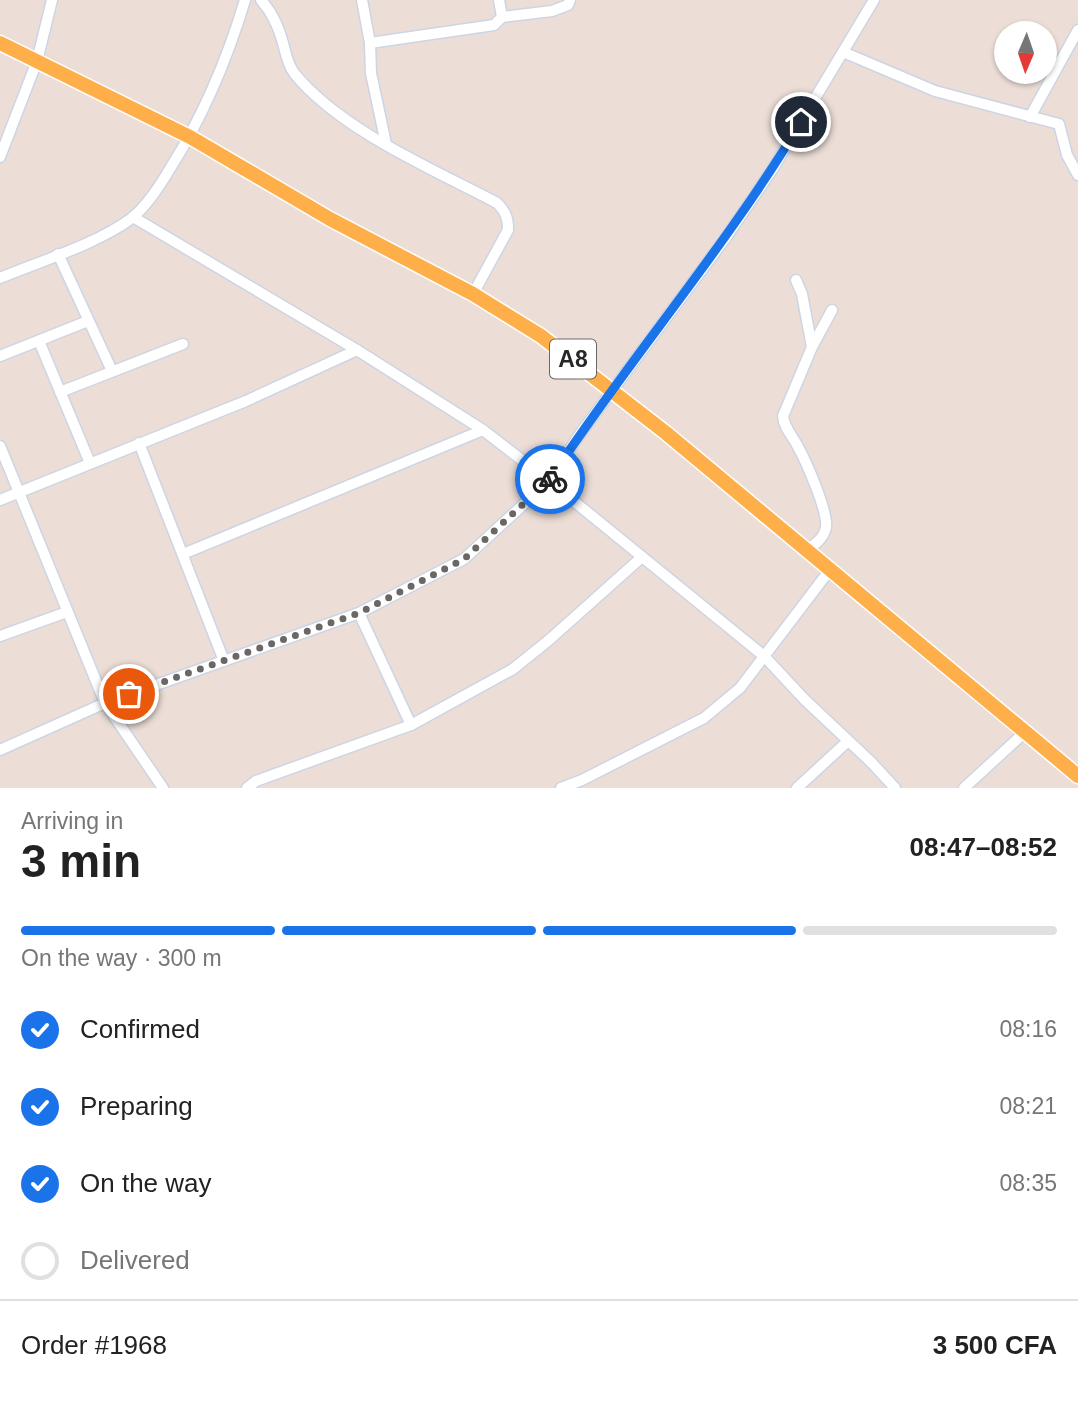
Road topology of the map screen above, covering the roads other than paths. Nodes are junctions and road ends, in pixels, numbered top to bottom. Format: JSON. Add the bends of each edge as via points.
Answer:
{"nodes":[{"id":1,"x":52,"y":0,"type":"edge"},
{"id":2,"x":245,"y":0,"type":"edge"},
{"id":3,"x":261,"y":0,"type":"edge"},
{"id":4,"x":362,"y":0,"type":"edge"},
{"id":5,"x":499,"y":0,"type":"edge"},
{"id":6,"x":570,"y":0,"type":"edge"},
{"id":7,"x":874,"y":0,"type":"edge"},
{"id":8,"x":502,"y":17,"type":"junction"},
{"id":9,"x":1078,"y":30,"type":"edge"},
{"id":10,"x":0,"y":43,"type":"edge"},
{"id":11,"x":370,"y":43,"type":"junction"},
{"id":12,"x":843,"y":52,"type":"junction"},
{"id":13,"x":37,"y":61,"type":"junction"},
{"id":14,"x":1030,"y":117,"type":"junction"},
{"id":15,"x":190,"y":137,"type":"junction"},
{"id":16,"x":386,"y":144,"type":"junction"},
{"id":17,"x":0,"y":157,"type":"edge"},
{"id":18,"x":1078,"y":175,"type":"edge"},
{"id":19,"x":133,"y":217,"type":"junction"},
{"id":20,"x":58,"y":254,"type":"junction"},
{"id":21,"x":0,"y":278,"type":"edge"},
{"id":22,"x":796,"y":280,"type":"dead end"},
{"id":23,"x":473,"y":294,"type":"junction"},
{"id":24,"x":832,"y":310,"type":"dead end"},
{"id":25,"x":88,"y":321,"type":"junction"},
{"id":26,"x":39,"y":341,"type":"junction"},
{"id":27,"x":183,"y":344,"type":"dead end"},
{"id":28,"x":812,"y":346,"type":"junction"},
{"id":29,"x":357,"y":350,"type":"junction"},
{"id":30,"x":0,"y":356,"type":"edge"},
{"id":31,"x":112,"y":370,"type":"junction"},
{"id":32,"x":613,"y":391,"type":"junction"},
{"id":33,"x":60,"y":392,"type":"junction"},
{"id":34,"x":483,"y":430,"type":"junction"},
{"id":35,"x":139,"y":443,"type":"junction"},
{"id":36,"x":0,"y":446,"type":"edge"},
{"id":37,"x":90,"y":463,"type":"junction"},
{"id":38,"x":549,"y":481,"type":"junction"},
{"id":39,"x":19,"y":492,"type":"junction"},
{"id":40,"x":0,"y":500,"type":"edge"},
{"id":41,"x":806,"y":551,"type":"junction"},
{"id":42,"x":183,"y":554,"type":"junction"},
{"id":43,"x":642,"y":557,"type":"junction"},
{"id":44,"x":829,"y":571,"type":"junction"},
{"id":45,"x":67,"y":612,"type":"junction"},
{"id":46,"x":359,"y":613,"type":"junction"},
{"id":47,"x":0,"y":636,"type":"edge"},
{"id":48,"x":764,"y":656,"type":"junction"},
{"id":49,"x":225,"y":661,"type":"junction"},
{"id":50,"x":105,"y":703,"type":"junction"},
{"id":51,"x":411,"y":725,"type":"junction"},
{"id":52,"x":1024,"y":733,"type":"junction"},
{"id":53,"x":847,"y":742,"type":"junction"},
{"id":54,"x":0,"y":750,"type":"edge"},
{"id":55,"x":1078,"y":776,"type":"edge"},
{"id":56,"x":585,"y":784,"type":"edge"},
{"id":57,"x":163,"y":788,"type":"edge"},
{"id":58,"x":247,"y":788,"type":"edge"},
{"id":59,"x":561,"y":788,"type":"edge"},
{"id":60,"x":797,"y":788,"type":"edge"},
{"id":61,"x":895,"y":788,"type":"edge"},
{"id":62,"x":964,"y":788,"type":"edge"}],
"edges":[{"from":1,"to":13,"type":"street"},
{"from":2,"to":15,"type":"street","via":[[229,52]]},
{"from":3,"to":16,"type":"street","via":[[277,25],[293,71],[335,112]]},
{"from":4,"to":11,"type":"street"},
{"from":5,"to":8,"type":"street"},
{"from":6,"to":8,"type":"street","via":[[552,11]]},
{"from":7,"to":12,"type":"street"},
{"from":8,"to":11,"type":"street","via":[[494,24]]},
{"from":9,"to":14,"type":"street"},
{"from":10,"to":13,"type":"main road","number":"A8"},
{"from":11,"to":16,"type":"street","via":[[371,73]]},
{"from":12,"to":14,"type":"street","via":[[935,91]]},
{"from":12,"to":32,"type":"street","via":[[772,170]]},
{"from":13,"to":15,"type":"main road","number":"A8"},
{"from":13,"to":17,"type":"street"},
{"from":14,"to":18,"type":"street","via":[[1059,124]]},
{"from":15,"to":19,"type":"street"},
{"from":15,"to":23,"type":"main road","number":"A8","via":[[330,219]]},
{"from":16,"to":23,"type":"street","via":[[505,211],[508,230]]},
{"from":19,"to":20,"type":"street"},
{"from":19,"to":29,"type":"street"},
{"from":20,"to":21,"type":"street"},
{"from":20,"to":25,"type":"street"},
{"from":22,"to":28,"type":"street"},
{"from":23,"to":32,"type":"main road","number":"A8","via":[[541,335]]},
{"from":24,"to":28,"type":"street"},
{"from":25,"to":26,"type":"street"},
{"from":25,"to":31,"type":"street"},
{"from":26,"to":30,"type":"street"},
{"from":26,"to":33,"type":"street"},
{"from":27,"to":31,"type":"street"},
{"from":28,"to":41,"type":"street","via":[[783,416],[812,477],[825,518],[823,536]]},
{"from":29,"to":34,"type":"street"},
{"from":29,"to":35,"type":"street"},
{"from":31,"to":33,"type":"street"},
{"from":32,"to":38,"type":"street"},
{"from":32,"to":41,"type":"main road","number":"A8"},
{"from":33,"to":37,"type":"street"},
{"from":34,"to":38,"type":"street"},
{"from":34,"to":42,"type":"street"},
{"from":35,"to":37,"type":"street"},
{"from":35,"to":42,"type":"street"},
{"from":36,"to":39,"type":"street"},
{"from":37,"to":39,"type":"street"},
{"from":38,"to":43,"type":"street"},
{"from":38,"to":46,"type":"street","via":[[464,559]]},
{"from":39,"to":40,"type":"street"},
{"from":39,"to":45,"type":"street"},
{"from":41,"to":44,"type":"main road","number":"A8"},
{"from":42,"to":49,"type":"street"},
{"from":43,"to":48,"type":"street"},
{"from":43,"to":51,"type":"street","via":[[513,668]]},
{"from":44,"to":48,"type":"street"},
{"from":44,"to":52,"type":"main road","number":"A8"},
{"from":45,"to":47,"type":"street"},
{"from":45,"to":50,"type":"street"},
{"from":46,"to":49,"type":"street"},
{"from":46,"to":51,"type":"street"},
{"from":48,"to":53,"type":"street"},
{"from":48,"to":56,"type":"street","via":[[740,688],[704,718]]},
{"from":49,"to":50,"type":"street"},
{"from":50,"to":54,"type":"street"},
{"from":50,"to":57,"type":"street"},
{"from":51,"to":58,"type":"street"},
{"from":52,"to":55,"type":"main road","number":"A8"},
{"from":52,"to":62,"type":"street"},
{"from":53,"to":60,"type":"street"},
{"from":53,"to":61,"type":"street"},
{"from":56,"to":59,"type":"street"}]}
